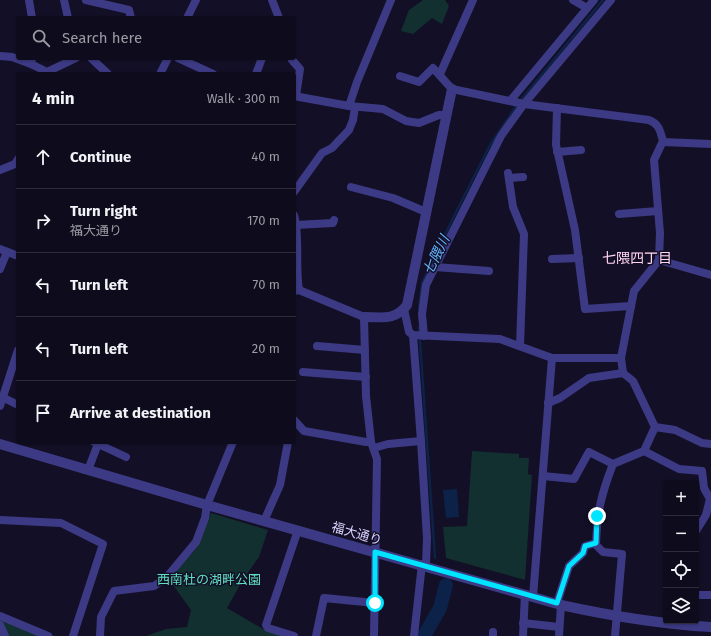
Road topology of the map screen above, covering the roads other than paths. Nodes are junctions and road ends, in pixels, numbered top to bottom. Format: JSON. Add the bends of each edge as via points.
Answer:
{"nodes":[{"id":1,"x":29,"y":0,"type":"edge"},
{"id":2,"x":64,"y":0,"type":"edge"},
{"id":3,"x":86,"y":0,"type":"edge"},
{"id":4,"x":272,"y":0,"type":"edge"},
{"id":5,"x":390,"y":0,"type":"edge"},
{"id":6,"x":473,"y":0,"type":"edge"},
{"id":7,"x":572,"y":0,"type":"edge"},
{"id":8,"x":594,"y":0,"type":"edge"},
{"id":9,"x":611,"y":0,"type":"edge"},
{"id":10,"x":192,"y":1,"type":"edge"},
{"id":11,"x":585,"y":11,"type":"junction"},
{"id":12,"x":32,"y":16,"type":"edge"},
{"id":13,"x":68,"y":16,"type":"edge"},
{"id":14,"x":130,"y":16,"type":"edge"},
{"id":15,"x":188,"y":16,"type":"edge"},
{"id":16,"x":278,"y":16,"type":"edge"},
{"id":17,"x":594,"y":21,"type":"junction"},
{"id":18,"x":0,"y":56,"type":"edge"},
{"id":19,"x":16,"y":58,"type":"edge"},
{"id":20,"x":72,"y":60,"type":"edge"},
{"id":21,"x":93,"y":60,"type":"edge"},
{"id":22,"x":167,"y":60,"type":"edge"},
{"id":23,"x":182,"y":60,"type":"edge"},
{"id":24,"x":261,"y":60,"type":"edge"},
{"id":25,"x":292,"y":60,"type":"dead end"},
{"id":26,"x":32,"y":61,"type":"edge"},
{"id":27,"x":48,"y":72,"type":"edge"},
{"id":28,"x":51,"y":72,"type":"edge"},
{"id":29,"x":106,"y":72,"type":"edge"},
{"id":30,"x":161,"y":72,"type":"edge"},
{"id":31,"x":209,"y":72,"type":"edge"},
{"id":32,"x":257,"y":72,"type":"edge"},
{"id":33,"x":440,"y":74,"type":"junction"},
{"id":34,"x":400,"y":76,"type":"dead end"},
{"id":35,"x":452,"y":89,"type":"junction"},
{"id":36,"x":296,"y":91,"type":"edge"},
{"id":37,"x":296,"y":96,"type":"edge"},
{"id":38,"x":512,"y":101,"type":"junction"},
{"id":39,"x":524,"y":104,"type":"junction"},
{"id":40,"x":352,"y":106,"type":"junction"},
{"id":41,"x":557,"y":108,"type":"junction"},
{"id":42,"x":447,"y":116,"type":"junction"},
{"id":43,"x":663,"y":142,"type":"junction"},
{"id":44,"x":711,"y":144,"type":"edge"},
{"id":45,"x":581,"y":150,"type":"dead end"},
{"id":46,"x":557,"y":152,"type":"junction"},
{"id":47,"x":16,"y":162,"type":"edge"},
{"id":48,"x":0,"y":170,"type":"edge"},
{"id":49,"x":523,"y":176,"type":"dead end"},
{"id":50,"x":351,"y":187,"type":"dead end"},
{"id":51,"x":296,"y":189,"type":"edge"},
{"id":52,"x":658,"y":211,"type":"junction"},
{"id":53,"x":426,"y":212,"type":"junction"},
{"id":54,"x":619,"y":214,"type":"dead end"},
{"id":55,"x":334,"y":220,"type":"dead end"},
{"id":56,"x":296,"y":225,"type":"joint"},
{"id":57,"x":4,"y":250,"type":"edge"},
{"id":58,"x":16,"y":255,"type":"edge"},
{"id":59,"x":579,"y":258,"type":"junction"},
{"id":60,"x":552,"y":259,"type":"dead end"},
{"id":61,"x":659,"y":260,"type":"junction"},
{"id":62,"x":435,"y":267,"type":"junction"},
{"id":63,"x":0,"y":269,"type":"edge"},
{"id":64,"x":489,"y":271,"type":"dead end"},
{"id":65,"x":711,"y":275,"type":"edge"},
{"id":66,"x":297,"y":291,"type":"edge"},
{"id":67,"x":631,"y":306,"type":"junction"},
{"id":68,"x":404,"y":309,"type":"junction"},
{"id":69,"x":364,"y":317,"type":"junction"},
{"id":70,"x":414,"y":335,"type":"junction"},
{"id":71,"x":424,"y":336,"type":"junction"},
{"id":72,"x":317,"y":346,"type":"dead end"},
{"id":73,"x":520,"y":346,"type":"junction"},
{"id":74,"x":365,"y":350,"type":"junction"},
{"id":75,"x":16,"y":356,"type":"edge"},
{"id":76,"x":552,"y":358,"type":"junction"},
{"id":77,"x":621,"y":358,"type":"junction"},
{"id":78,"x":303,"y":372,"type":"dead end"},
{"id":79,"x":623,"y":373,"type":"junction"},
{"id":80,"x":366,"y":378,"type":"junction"},
{"id":81,"x":2,"y":397,"type":"junction"},
{"id":82,"x":548,"y":403,"type":"junction"},
{"id":83,"x":16,"y":404,"type":"edge"},
{"id":84,"x":0,"y":406,"type":"edge"},
{"id":85,"x":296,"y":422,"type":"edge"},
{"id":86,"x":655,"y":427,"type":"junction"},
{"id":87,"x":421,"y":441,"type":"junction"},
{"id":88,"x":0,"y":444,"type":"edge"},
{"id":89,"x":96,"y":444,"type":"edge"},
{"id":90,"x":98,"y":444,"type":"edge"},
{"id":91,"x":232,"y":444,"type":"edge"},
{"id":92,"x":288,"y":444,"type":"edge"},
{"id":93,"x":711,"y":444,"type":"edge"},
{"id":94,"x":373,"y":445,"type":"junction"},
{"id":95,"x":644,"y":451,"type":"junction"},
{"id":96,"x":126,"y":457,"type":"dead end"},
{"id":97,"x":613,"y":464,"type":"junction"},
{"id":98,"x":88,"y":470,"type":"junction"},
{"id":99,"x":543,"y":476,"type":"junction"},
{"id":100,"x":207,"y":505,"type":"junction"},
{"id":101,"x":709,"y":514,"type":"edge"},
{"id":102,"x":0,"y":520,"type":"edge"},
{"id":103,"x":264,"y":521,"type":"junction"},
{"id":104,"x":699,"y":527,"type":"edge"},
{"id":105,"x":298,"y":530,"type":"junction"},
{"id":106,"x":596,"y":543,"type":"junction"},
{"id":107,"x":375,"y":552,"type":"junction"},
{"id":108,"x":424,"y":565,"type":"junction"},
{"id":109,"x":699,"y":594,"type":"edge"},
{"id":110,"x":711,"y":595,"type":"edge"},
{"id":111,"x":529,"y":596,"type":"junction"},
{"id":112,"x":375,"y":603,"type":"junction"},
{"id":113,"x":559,"y":604,"type":"junction"},
{"id":114,"x":0,"y":616,"type":"edge"},
{"id":115,"x":616,"y":617,"type":"junction"},
{"id":116,"x":523,"y":623,"type":"junction"},
{"id":117,"x":0,"y":625,"type":"edge"},
{"id":118,"x":559,"y":627,"type":"junction"},
{"id":119,"x":711,"y":627,"type":"edge"},
{"id":120,"x":6,"y":636,"type":"edge"},
{"id":121,"x":48,"y":636,"type":"edge"},
{"id":122,"x":73,"y":636,"type":"edge"},
{"id":123,"x":100,"y":636,"type":"edge"},
{"id":124,"x":294,"y":636,"type":"edge"},
{"id":125,"x":316,"y":636,"type":"edge"},
{"id":126,"x":374,"y":636,"type":"edge"},
{"id":127,"x":414,"y":636,"type":"edge"},
{"id":128,"x":523,"y":636,"type":"edge"},
{"id":129,"x":559,"y":636,"type":"edge"},
{"id":130,"x":615,"y":636,"type":"edge"}],
"edges":[{"from":1,"to":12,"type":"street"},
{"from":2,"to":13,"type":"street"},
{"from":3,"to":14,"type":"street","via":[[130,10]]},
{"from":4,"to":16,"type":"street"},
{"from":5,"to":40,"type":"street","via":[[356,82]]},
{"from":6,"to":33,"type":"street"},
{"from":7,"to":11,"type":"street"},
{"from":8,"to":11,"type":"street"},
{"from":9,"to":17,"type":"street"},
{"from":10,"to":15,"type":"street"},
{"from":11,"to":17,"type":"street"},
{"from":11,"to":38,"type":"street"},
{"from":17,"to":39,"type":"street"},
{"from":18,"to":19,"type":"street"},
{"from":20,"to":28,"type":"street"},
{"from":21,"to":29,"type":"street"},
{"from":22,"to":30,"type":"street"},
{"from":23,"to":31,"type":"street"},
{"from":24,"to":32,"type":"street"},
{"from":25,"to":36,"type":"street","via":[[300,69]]},
{"from":26,"to":27,"type":"street"},
{"from":33,"to":34,"type":"street","via":[[432,68],[419,82]]},
{"from":33,"to":35,"type":"street"},
{"from":35,"to":38,"type":"street"},
{"from":35,"to":42,"type":"street"},
{"from":37,"to":40,"type":"street"},
{"from":38,"to":39,"type":"street"},
{"from":39,"to":41,"type":"street"},
{"from":39,"to":62,"type":"street","via":[[501,136]]},
{"from":40,"to":42,"type":"street","via":[[382,109],[406,122],[419,123],[439,115]]},
{"from":40,"to":51,"type":"street","via":[[353,120],[349,130],[332,148],[322,153]]},
{"from":41,"to":43,"type":"street","via":[[649,120],[657,123]]},
{"from":41,"to":46,"type":"street"},
{"from":42,"to":53,"type":"street"},
{"from":43,"to":44,"type":"street"},
{"from":43,"to":52,"type":"street","via":[[654,160]]},
{"from":45,"to":46,"type":"street"},
{"from":46,"to":59,"type":"street"},
{"from":47,"to":48,"type":"street"},
{"from":49,"to":73,"type":"street","via":[[509,175],[513,207],[524,234]]},
{"from":50,"to":53,"type":"street","via":[[393,198]]},
{"from":52,"to":54,"type":"street"},
{"from":52,"to":61,"type":"street"},
{"from":53,"to":68,"type":"street","via":[[407,305]]},
{"from":55,"to":56,"type":"street","via":[[333,223]]},
{"from":56,"to":66,"type":"street"},
{"from":57,"to":58,"type":"street"},
{"from":57,"to":63,"type":"street"},
{"from":59,"to":60,"type":"street"},
{"from":59,"to":67,"type":"street","via":[[585,309]]},
{"from":61,"to":65,"type":"street"},
{"from":61,"to":67,"type":"street","via":[[634,291]]},
{"from":62,"to":64,"type":"street"},
{"from":62,"to":71,"type":"street","via":[[424,293]]},
{"from":66,"to":69,"type":"street"},
{"from":67,"to":77,"type":"street"},
{"from":68,"to":69,"type":"street","via":[[401,313],[389,317]]},
{"from":68,"to":70,"type":"street","via":[[409,332]]},
{"from":69,"to":74,"type":"street"},
{"from":70,"to":71,"type":"street"},
{"from":70,"to":87,"type":"street"},
{"from":71,"to":73,"type":"street","via":[[500,339]]},
{"from":72,"to":74,"type":"street"},
{"from":73,"to":76,"type":"street"},
{"from":74,"to":80,"type":"street"},
{"from":75,"to":81,"type":"street"},
{"from":76,"to":77,"type":"street"},
{"from":76,"to":82,"type":"street"},
{"from":77,"to":79,"type":"street"},
{"from":78,"to":80,"type":"street"},
{"from":79,"to":82,"type":"street","via":[[589,378]]},
{"from":79,"to":86,"type":"street","via":[[633,381]]},
{"from":80,"to":94,"type":"street"},
{"from":81,"to":83,"type":"street"},
{"from":81,"to":84,"type":"street"},
{"from":82,"to":99,"type":"street"},
{"from":85,"to":94,"type":"street","via":[[304,431]]},
{"from":86,"to":93,"type":"street","via":[[675,430],[702,443]]},
{"from":86,"to":95,"type":"street"},
{"from":87,"to":94,"type":"street"},
{"from":87,"to":108,"type":"street","via":[[428,538]]},
{"from":88,"to":98,"type":"street","name":"福大通り"},
{"from":89,"to":98,"type":"street"},
{"from":90,"to":96,"type":"street"},
{"from":91,"to":100,"type":"street"},
{"from":92,"to":103,"type":"street","via":[[280,485]]},
{"from":94,"to":107,"type":"street","via":[[376,459]]},
{"from":95,"to":97,"type":"street"},
{"from":95,"to":101,"type":"street","via":[[679,469],[702,471],[704,488],[710,499]]},
{"from":97,"to":99,"type":"street","via":[[589,452],[574,479]]},
{"from":97,"to":106,"type":"street","via":[[602,492],[597,516]]},
{"from":98,"to":100,"type":"street","name":"福大通り"},
{"from":99,"to":111,"type":"street"},
{"from":100,"to":103,"type":"street","name":"福大通り"},
{"from":100,"to":123,"type":"street","via":[[196,542],[166,578],[154,586],[114,591],[101,616]]},
{"from":101,"to":104,"type":"street"},
{"from":102,"to":122,"type":"street","via":[[61,523],[103,544]]},
{"from":103,"to":105,"type":"street","name":"福大通り"},
{"from":105,"to":107,"type":"street","name":"福大通り"},
{"from":105,"to":124,"type":"street","via":[[266,625],[268,628]]},
{"from":106,"to":113,"type":"street","via":[[585,546],[583,553],[569,566]]},
{"from":106,"to":115,"type":"street","via":[[603,552],[622,554]]},
{"from":107,"to":108,"type":"street","name":"福大通り"},
{"from":107,"to":112,"type":"street"},
{"from":108,"to":111,"type":"street","name":"福大通り"},
{"from":108,"to":127,"type":"street"},
{"from":109,"to":110,"type":"street"},
{"from":111,"to":113,"type":"street","name":"福大通り"},
{"from":111,"to":116,"type":"street"},
{"from":112,"to":125,"type":"street","via":[[324,598]]},
{"from":112,"to":126,"type":"street"},
{"from":113,"to":115,"type":"street","name":"福大通り"},
{"from":113,"to":118,"type":"street"},
{"from":114,"to":121,"type":"street"},
{"from":115,"to":119,"type":"street","name":"福大通り"},
{"from":115,"to":130,"type":"street"},
{"from":116,"to":118,"type":"street"},
{"from":116,"to":128,"type":"street"},
{"from":117,"to":120,"type":"street"},
{"from":118,"to":129,"type":"street"}]}
